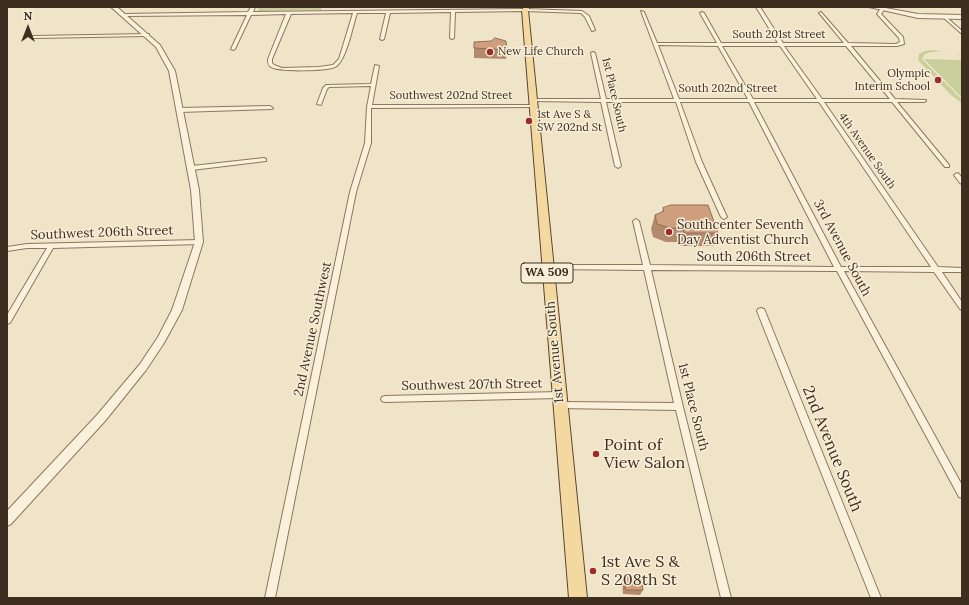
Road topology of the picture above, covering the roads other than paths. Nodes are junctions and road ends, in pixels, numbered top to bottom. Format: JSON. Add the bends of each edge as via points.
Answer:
{"nodes":[{"id":1,"x":114,"y":7,"type":"edge"},
{"id":2,"x":253,"y":7,"type":"edge"},
{"id":3,"x":758,"y":7,"type":"edge"},
{"id":4,"x":872,"y":7,"type":"edge"},
{"id":5,"x":525,"y":8,"type":"edge"},
{"id":6,"x":883,"y":8,"type":"edge"},
{"id":7,"x":453,"y":11,"type":"junction"},
{"id":8,"x":355,"y":12,"type":"junction"},
{"id":9,"x":388,"y":12,"type":"junction"},
{"id":10,"x":642,"y":12,"type":"dead end"},
{"id":11,"x":290,"y":13,"type":"junction"},
{"id":12,"x":702,"y":13,"type":"dead end"},
{"id":13,"x":250,"y":14,"type":"junction"},
{"id":14,"x":821,"y":14,"type":"dead end"},
{"id":15,"x":124,"y":15,"type":"junction"},
{"id":16,"x":945,"y":16,"type":"junction"},
{"id":17,"x":962,"y":17,"type":"edge"},
{"id":18,"x":593,"y":30,"type":"dead end"},
{"id":19,"x":962,"y":33,"type":"edge"},
{"id":20,"x":147,"y":35,"type":"junction"},
{"id":21,"x":33,"y":37,"type":"dead end"},
{"id":22,"x":452,"y":38,"type":"dead end"},
{"id":23,"x":382,"y":39,"type":"dead end"},
{"id":24,"x":656,"y":44,"type":"junction"},
{"id":25,"x":720,"y":44,"type":"junction"},
{"id":26,"x":781,"y":44,"type":"junction"},
{"id":27,"x":846,"y":44,"type":"junction"},
{"id":28,"x":233,"y":49,"type":"dead end"},
{"id":29,"x":593,"y":53,"type":"dead end"},
{"id":30,"x":377,"y":66,"type":"dead end"},
{"id":31,"x":373,"y":84,"type":"junction"},
{"id":32,"x":604,"y":99,"type":"junction"},
{"id":33,"x":677,"y":99,"type":"junction"},
{"id":34,"x":750,"y":99,"type":"junction"},
{"id":35,"x":820,"y":100,"type":"junction"},
{"id":36,"x":892,"y":100,"type":"junction"},
{"id":37,"x":924,"y":100,"type":"dead end"},
{"id":38,"x":532,"y":103,"type":"junction"},
{"id":39,"x":319,"y":104,"type":"dead end"},
{"id":40,"x":369,"y":107,"type":"junction"},
{"id":41,"x":270,"y":108,"type":"dead end"},
{"id":42,"x":180,"y":110,"type":"junction"},
{"id":43,"x":264,"y":160,"type":"dead end"},
{"id":44,"x":618,"y":166,"type":"dead end"},
{"id":45,"x":947,"y":166,"type":"dead end"},
{"id":46,"x":192,"y":168,"type":"junction"},
{"id":47,"x":957,"y":176,"type":"dead end"},
{"id":48,"x":962,"y":182,"type":"edge"},
{"id":49,"x":724,"y":217,"type":"dead end"},
{"id":50,"x":636,"y":221,"type":"dead end"},
{"id":51,"x":198,"y":242,"type":"junction"},
{"id":52,"x":51,"y":246,"type":"junction"},
{"id":53,"x":7,"y":249,"type":"edge"},
{"id":54,"x":547,"y":267,"type":"junction"},
{"id":55,"x":646,"y":268,"type":"junction"},
{"id":56,"x":839,"y":269,"type":"junction"},
{"id":57,"x":936,"y":269,"type":"junction"},
{"id":58,"x":962,"y":270,"type":"edge"},
{"id":59,"x":962,"y":306,"type":"edge"},
{"id":60,"x":761,"y":311,"type":"dead end"},
{"id":61,"x":7,"y":321,"type":"edge"},
{"id":62,"x":385,"y":399,"type":"dead end"},
{"id":63,"x":559,"y":400,"type":"junction"},
{"id":64,"x":679,"y":408,"type":"junction"},
{"id":65,"x":962,"y":494,"type":"edge"},
{"id":66,"x":7,"y":520,"type":"edge"},
{"id":67,"x":270,"y":598,"type":"edge"},
{"id":68,"x":578,"y":598,"type":"edge"},
{"id":69,"x":726,"y":598,"type":"edge"},
{"id":70,"x":876,"y":598,"type":"edge"}],
"edges":[{"from":1,"to":15,"type":"street"},
{"from":2,"to":13,"type":"street"},
{"from":3,"to":26,"type":"street","name":"4th Avenue South"},
{"from":4,"to":6,"type":"street"},
{"from":5,"to":7,"type":"street"},
{"from":5,"to":18,"type":"street","via":[[582,12],[587,16]]},
{"from":5,"to":38,"type":"main road","name":"1st Avenue South","number":"WA 509"},
{"from":6,"to":16,"type":"street","via":[[918,16]]},
{"from":6,"to":27,"type":"street","name":"South 201st Street","via":[[880,14],[882,18],[901,38],[902,43]]},
{"from":7,"to":9,"type":"street"},
{"from":7,"to":22,"type":"street"},
{"from":8,"to":9,"type":"street"},
{"from":8,"to":11,"type":"street"},
{"from":8,"to":11,"type":"street","via":[[341,59],[334,66],[282,69],[272,66],[270,59]]},
{"from":9,"to":23,"type":"street"},
{"from":10,"to":24,"type":"street"},
{"from":11,"to":13,"type":"street"},
{"from":12,"to":25,"type":"street","name":"3rd Avenue South"},
{"from":13,"to":15,"type":"street"},
{"from":13,"to":28,"type":"street"},
{"from":14,"to":27,"type":"street"},
{"from":15,"to":20,"type":"street"},
{"from":16,"to":17,"type":"street"},
{"from":16,"to":19,"type":"street"},
{"from":20,"to":21,"type":"street"},
{"from":20,"to":42,"type":"street","via":[[158,46],[172,72]]},
{"from":24,"to":25,"type":"street","name":"South 201st Street"},
{"from":24,"to":33,"type":"street"},
{"from":25,"to":26,"type":"street","name":"South 201st Street"},
{"from":25,"to":34,"type":"street","name":"3rd Avenue South"},
{"from":26,"to":27,"type":"street","name":"South 201st Street"},
{"from":26,"to":35,"type":"street","name":"4th Avenue South"},
{"from":27,"to":36,"type":"street"},
{"from":29,"to":32,"type":"street","name":"1st Place South"},
{"from":30,"to":31,"type":"street","name":"2nd Avenue Southwest"},
{"from":31,"to":39,"type":"street","via":[[328,86]]},
{"from":31,"to":40,"type":"street","name":"2nd Avenue Southwest"},
{"from":32,"to":33,"type":"street","name":"South 202nd Street"},
{"from":32,"to":38,"type":"street","name":"South 202nd Street"},
{"from":32,"to":44,"type":"street","name":"1st Place South"},
{"from":33,"to":34,"type":"street","name":"South 202nd Street"},
{"from":33,"to":49,"type":"street","via":[[699,162]]},
{"from":34,"to":35,"type":"street","name":"South 202nd Street"},
{"from":34,"to":56,"type":"street","name":"3rd Avenue South"},
{"from":35,"to":36,"type":"street","name":"South 202nd Street"},
{"from":35,"to":57,"type":"street","name":"4th Avenue South"},
{"from":36,"to":37,"type":"street","name":"South 202nd Street"},
{"from":36,"to":45,"type":"street"},
{"from":38,"to":40,"type":"street","name":"Southwest 202nd Street"},
{"from":38,"to":54,"type":"main road","name":"1st Avenue South","number":"WA 509"},
{"from":40,"to":67,"type":"street","name":"2nd Avenue Southwest","via":[[368,143],[353,192]]},
{"from":41,"to":42,"type":"street"},
{"from":42,"to":46,"type":"street"},
{"from":43,"to":46,"type":"street"},
{"from":46,"to":51,"type":"street"},
{"from":47,"to":48,"type":"street"},
{"from":50,"to":55,"type":"street","name":"1st Place South"},
{"from":51,"to":52,"type":"street","name":"Southwest 206th Street"},
{"from":51,"to":66,"type":"street","via":[[177,310],[143,367]]},
{"from":52,"to":53,"type":"street","name":"Southwest 206th Street"},
{"from":52,"to":61,"type":"street"},
{"from":54,"to":55,"type":"street","name":"South 206th Street"},
{"from":54,"to":63,"type":"main road","name":"1st Avenue South","number":"WA 509"},
{"from":55,"to":56,"type":"street","name":"South 206th Street"},
{"from":55,"to":64,"type":"street","name":"1st Place South"},
{"from":56,"to":57,"type":"street","name":"South 206th Street"},
{"from":56,"to":65,"type":"street","name":"3rd Avenue South"},
{"from":57,"to":58,"type":"street","name":"South 206th Street"},
{"from":57,"to":59,"type":"street","name":"4th Avenue South"},
{"from":60,"to":70,"type":"street","name":"2nd Avenue South"},
{"from":62,"to":63,"type":"street","name":"Southwest 207th Street"},
{"from":63,"to":64,"type":"street","name":"Southwest 207th Street"},
{"from":63,"to":68,"type":"main road","name":"1st Avenue South","number":"WA 509"},
{"from":64,"to":69,"type":"street","name":"1st Place South"}]}
